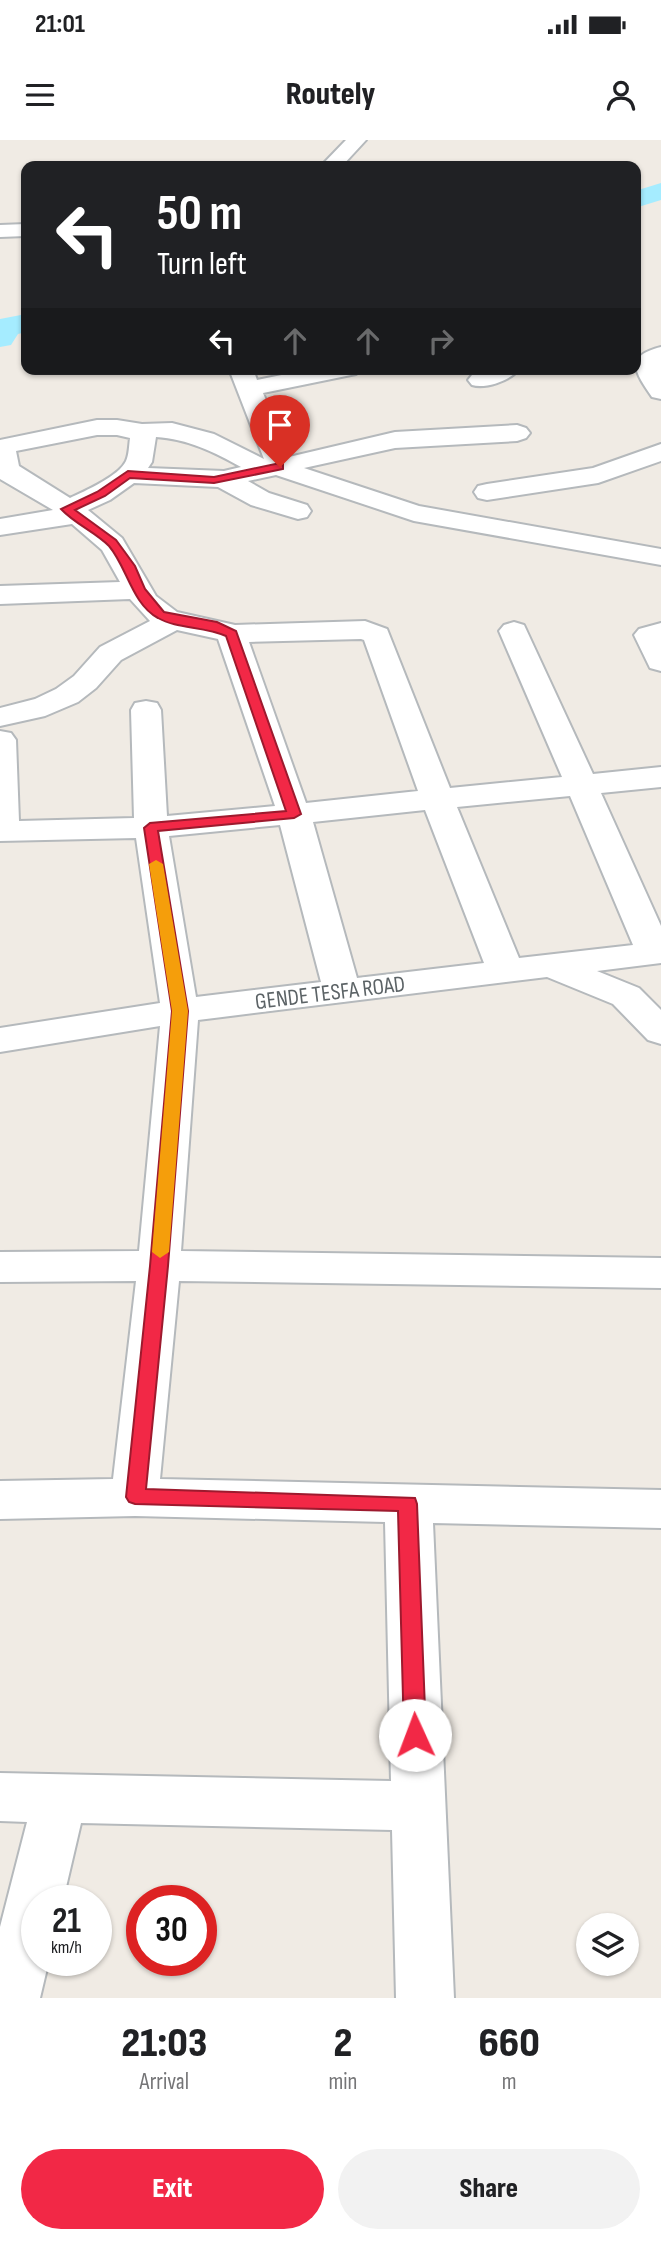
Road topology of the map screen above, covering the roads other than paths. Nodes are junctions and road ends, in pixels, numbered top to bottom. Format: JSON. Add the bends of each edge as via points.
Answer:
{"nodes":[{"id":1,"x":357,"y":140,"type":"edge"},
{"id":2,"x":336,"y":161,"type":"edge"},
{"id":3,"x":21,"y":230,"type":"edge"},
{"id":4,"x":0,"y":232,"type":"edge"},
{"id":5,"x":641,"y":351,"type":"edge"},
{"id":6,"x":661,"y":353,"type":"edge"},
{"id":7,"x":286,"y":375,"type":"edge"},
{"id":8,"x":492,"y":375,"type":"edge"},
{"id":9,"x":245,"y":379,"type":"edge"},
{"id":10,"x":480,"y":380,"type":"dead end"},
{"id":11,"x":658,"y":383,"type":"edge"},
{"id":12,"x":141,"y":432,"type":"junction"},
{"id":13,"x":517,"y":433,"type":"dead end"},
{"id":14,"x":661,"y":452,"type":"edge"},
{"id":15,"x":272,"y":468,"type":"junction"},
{"id":16,"x":3,"y":471,"type":"edge"},
{"id":17,"x":128,"y":475,"type":"junction"},
{"id":18,"x":224,"y":479,"type":"junction"},
{"id":19,"x":487,"y":492,"type":"dead end"},
{"id":20,"x":298,"y":511,"type":"dead end"},
{"id":21,"x":71,"y":512,"type":"junction"},
{"id":22,"x":0,"y":527,"type":"edge"},
{"id":23,"x":661,"y":557,"type":"edge"},
{"id":24,"x":139,"y":590,"type":"junction"},
{"id":25,"x":0,"y":595,"type":"edge"},
{"id":26,"x":174,"y":620,"type":"junction"},
{"id":27,"x":513,"y":631,"type":"dead end"},
{"id":28,"x":661,"y":632,"type":"edge"},
{"id":29,"x":232,"y":634,"type":"junction"},
{"id":30,"x":661,"y":662,"type":"edge"},
{"id":31,"x":146,"y":710,"type":"dead end"},
{"id":32,"x":0,"y":717,"type":"edge"},
{"id":33,"x":0,"y":740,"type":"edge"},
{"id":34,"x":661,"y":777,"type":"edge"},
{"id":35,"x":579,"y":784,"type":"junction"},
{"id":36,"x":438,"y":801,"type":"junction"},
{"id":37,"x":294,"y":814,"type":"junction"},
{"id":38,"x":150,"y":828,"type":"junction"},
{"id":39,"x":2,"y":831,"type":"edge"},
{"id":40,"x":658,"y":952,"type":"edge"},
{"id":41,"x":550,"y":965,"type":"junction"},
{"id":42,"x":506,"y":971,"type":"junction"},
{"id":43,"x":342,"y":991,"type":"junction"},
{"id":44,"x":180,"y":1011,"type":"junction"},
{"id":45,"x":661,"y":1032,"type":"edge"},
{"id":46,"x":0,"y":1040,"type":"edge"},
{"id":47,"x":159,"y":1266,"type":"junction"},
{"id":48,"x":0,"y":1267,"type":"edge"},
{"id":49,"x":661,"y":1273,"type":"edge"},
{"id":50,"x":135,"y":1497,"type":"junction"},
{"id":51,"x":0,"y":1500,"type":"edge"},
{"id":52,"x":408,"y":1504,"type":"junction"},
{"id":53,"x":661,"y":1509,"type":"edge"},
{"id":54,"x":0,"y":1797,"type":"edge"},
{"id":55,"x":60,"y":1798,"type":"junction"},
{"id":56,"x":418,"y":1806,"type":"junction"},
{"id":57,"x":11,"y":1998,"type":"edge"},
{"id":58,"x":425,"y":1998,"type":"edge"}],
"edges":[{"from":1,"to":2,"type":"street"},
{"from":3,"to":4,"type":"street"},
{"from":5,"to":6,"type":"street"},
{"from":6,"to":11,"type":"street","via":[[648,361]]},
{"from":7,"to":9,"type":"street"},
{"from":8,"to":10,"type":"street"},
{"from":9,"to":15,"type":"street"},
{"from":12,"to":15,"type":"street","via":[[161,428],[225,447]]},
{"from":12,"to":16,"type":"street","via":[[83,428],[5,446]]},
{"from":12,"to":17,"type":"street","via":[[139,461]]},
{"from":13,"to":15,"type":"street","via":[[395,440]]},
{"from":14,"to":19,"type":"street","via":[[598,475]]},
{"from":15,"to":18,"type":"street"},
{"from":15,"to":23,"type":"street","via":[[414,513]]},
{"from":16,"to":21,"type":"street"},
{"from":17,"to":18,"type":"street"},
{"from":17,"to":21,"type":"street"},
{"from":18,"to":20,"type":"street","via":[[260,499]]},
{"from":21,"to":22,"type":"street"},
{"from":21,"to":24,"type":"street","via":[[112,543]]},
{"from":24,"to":25,"type":"street"},
{"from":24,"to":26,"type":"street","via":[[153,609]]},
{"from":26,"to":29,"type":"street","via":[[212,625]]},
{"from":26,"to":32,"type":"street","via":[[114,650],[84,683],[51,703]]},
{"from":27,"to":35,"type":"street"},
{"from":28,"to":30,"type":"street","via":[[649,635]]},
{"from":29,"to":36,"type":"street","via":[[365,630],[377,635]]},
{"from":29,"to":37,"type":"street"},
{"from":31,"to":38,"type":"street"},
{"from":33,"to":39,"type":"street"},
{"from":34,"to":35,"type":"street"},
{"from":35,"to":36,"type":"street"},
{"from":35,"to":40,"type":"street"},
{"from":36,"to":37,"type":"street"},
{"from":36,"to":42,"type":"street"},
{"from":37,"to":38,"type":"street"},
{"from":37,"to":43,"type":"street"},
{"from":38,"to":39,"type":"street"},
{"from":38,"to":44,"type":"street"},
{"from":40,"to":41,"type":"street","name":"GENDE TESFA ROAD"},
{"from":41,"to":42,"type":"street","name":"GENDE TESFA ROAD"},
{"from":41,"to":45,"type":"street","via":[[626,996]]},
{"from":42,"to":43,"type":"street","name":"GENDE TESFA ROAD"},
{"from":43,"to":44,"type":"street","name":"GENDE TESFA ROAD"},
{"from":44,"to":46,"type":"street","name":"GENDE TESFA ROAD"},
{"from":44,"to":47,"type":"street"},
{"from":47,"to":48,"type":"street"},
{"from":47,"to":49,"type":"street"},
{"from":47,"to":50,"type":"street"},
{"from":50,"to":51,"type":"street"},
{"from":50,"to":52,"type":"street"},
{"from":52,"to":53,"type":"street"},
{"from":52,"to":56,"type":"street"},
{"from":54,"to":55,"type":"street"},
{"from":55,"to":56,"type":"street"},
{"from":55,"to":57,"type":"street"},
{"from":56,"to":58,"type":"street"}]}
